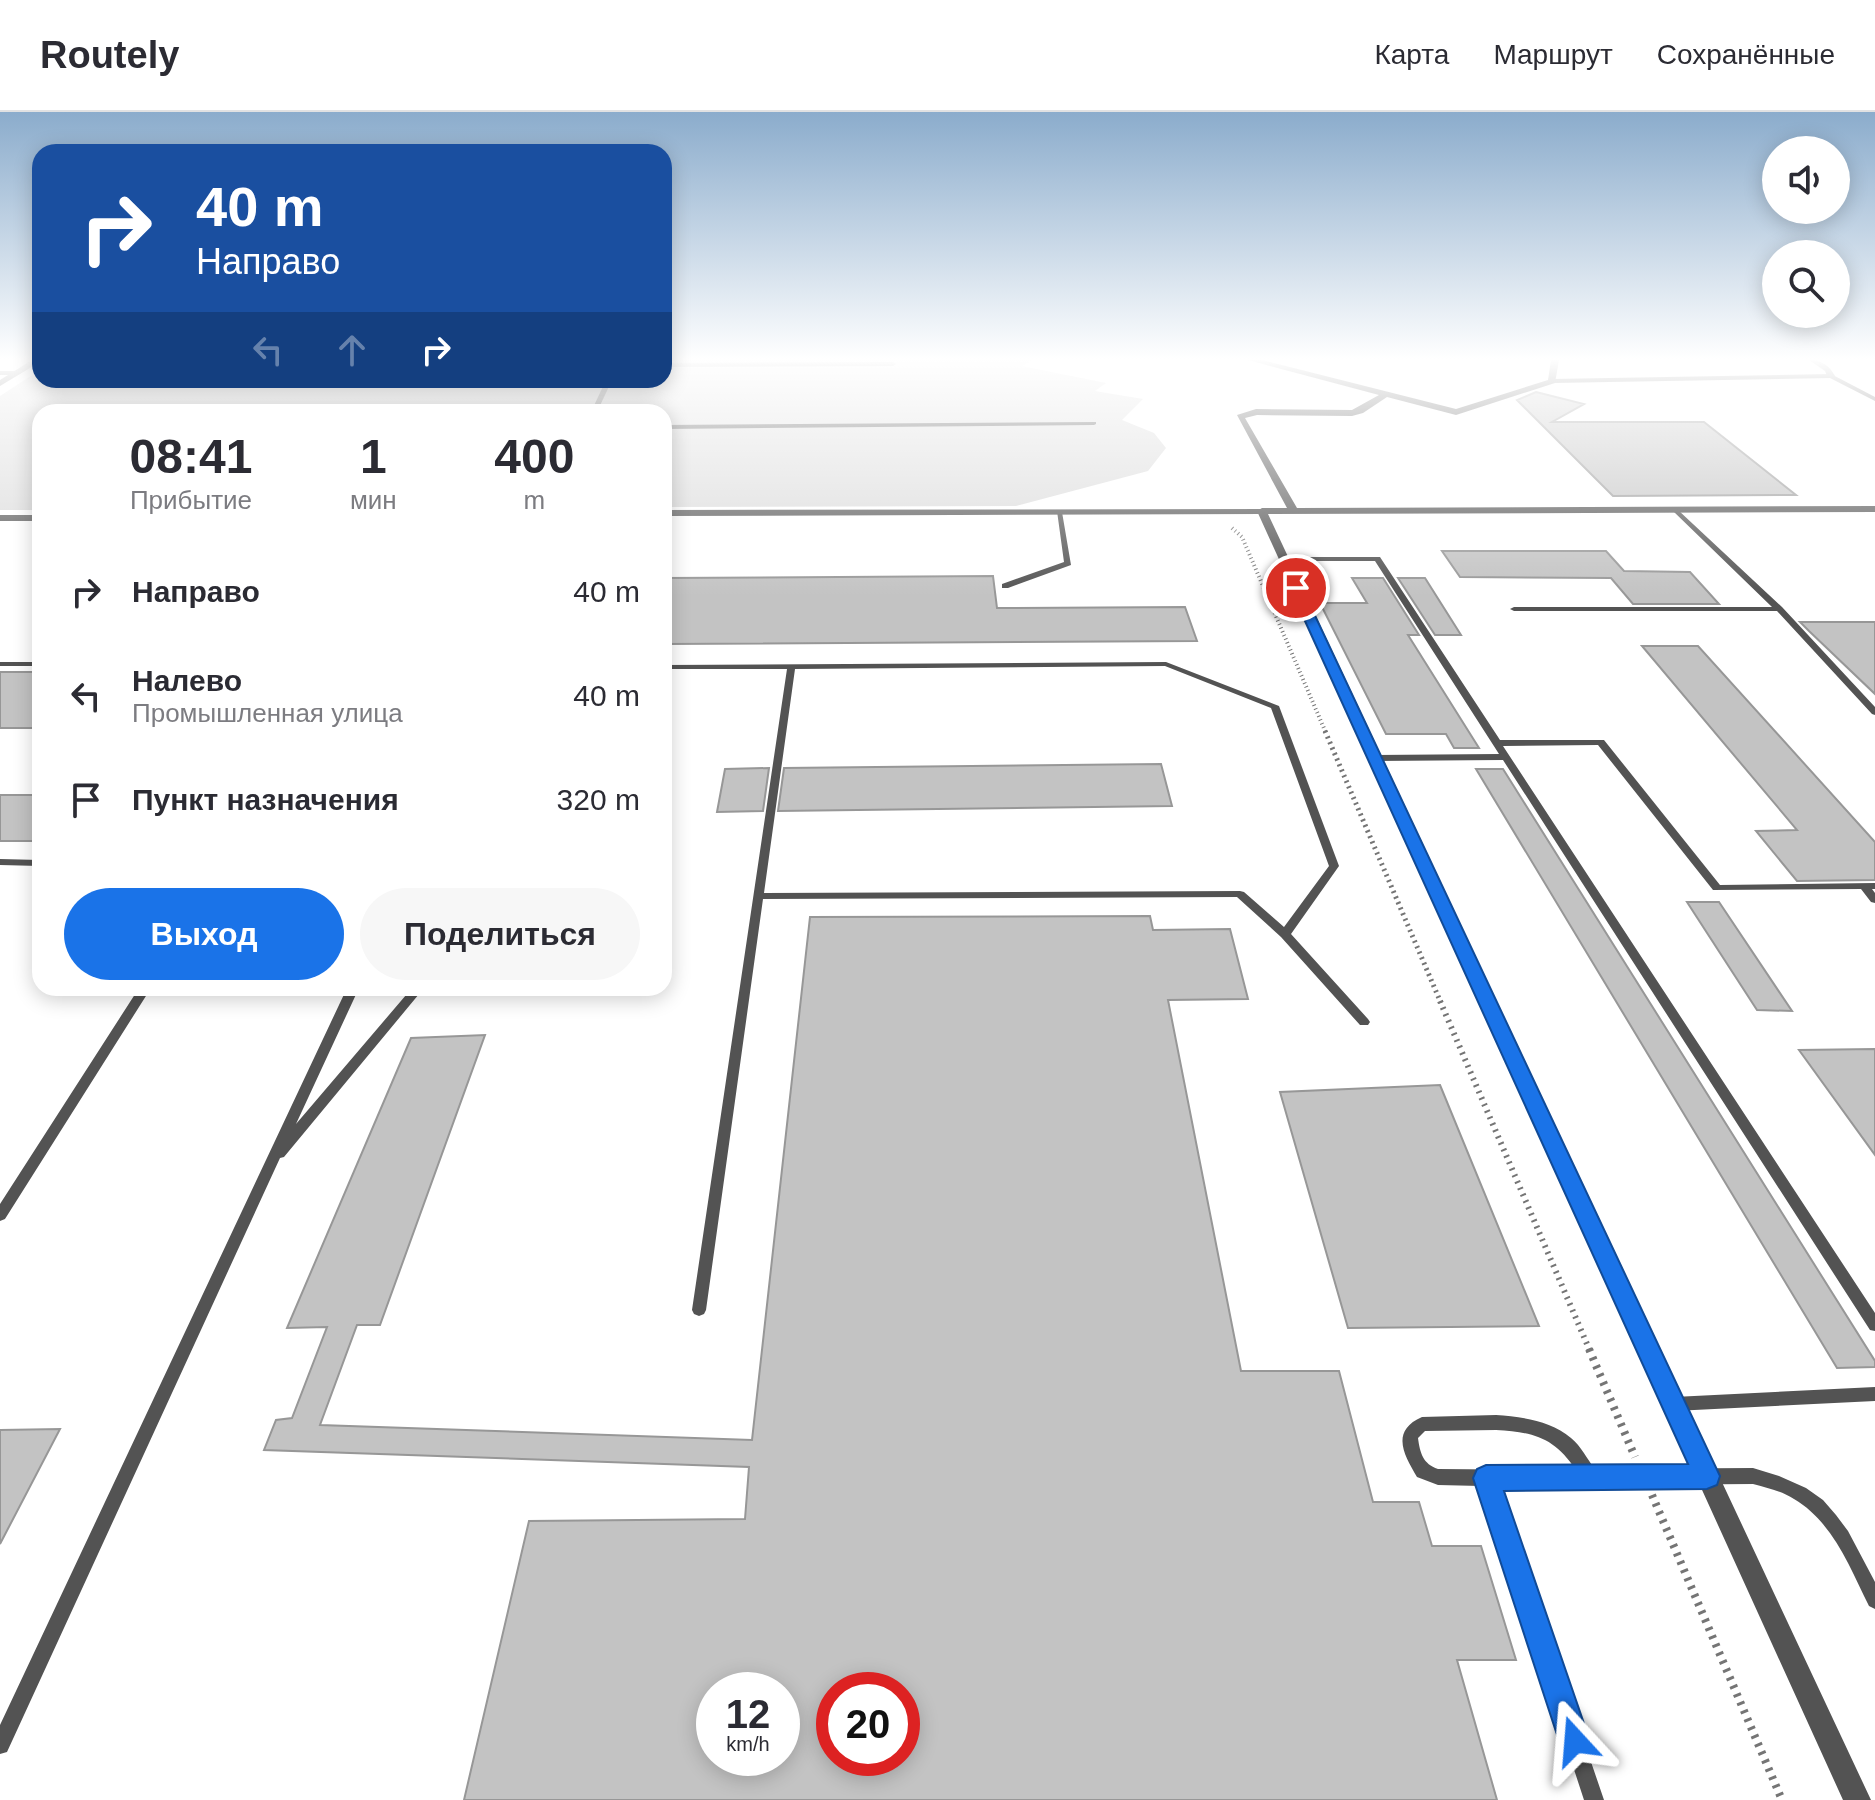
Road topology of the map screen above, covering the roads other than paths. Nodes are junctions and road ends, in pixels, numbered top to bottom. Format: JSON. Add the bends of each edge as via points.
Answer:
{"nodes":[{"id":1,"x":1252,"y":439,"type":"edge"},
{"id":2,"x":1875,"y":509,"type":"edge"},
{"id":3,"x":1262,"y":511,"type":"junction"},
{"id":4,"x":1676,"y":511,"type":"junction"},
{"id":5,"x":1059,"y":512,"type":"junction"},
{"id":6,"x":1294,"y":512,"type":"junction"},
{"id":7,"x":672,"y":513,"type":"edge"},
{"id":8,"x":0,"y":518,"type":"edge"},
{"id":9,"x":32,"y":518,"type":"edge"},
{"id":10,"x":1283,"y":559,"type":"junction"},
{"id":11,"x":1005,"y":586,"type":"dead end"},
{"id":12,"x":1514,"y":609,"type":"dead end"},
{"id":13,"x":1779,"y":609,"type":"junction"},
{"id":14,"x":0,"y":664,"type":"edge"},
{"id":15,"x":32,"y":664,"type":"edge"},
{"id":16,"x":672,"y":667,"type":"edge"},
{"id":17,"x":791,"y":667,"type":"junction"},
{"id":18,"x":1875,"y":712,"type":"edge"},
{"id":19,"x":1497,"y":743,"type":"junction"},
{"id":20,"x":1507,"y":757,"type":"junction"},
{"id":21,"x":1375,"y":758,"type":"junction"},
{"id":22,"x":0,"y":862,"type":"edge"},
{"id":23,"x":32,"y":863,"type":"edge"},
{"id":24,"x":1870,"y":886,"type":"edge"},
{"id":25,"x":758,"y":896,"type":"junction"},
{"id":26,"x":1875,"y":900,"type":"edge"},
{"id":27,"x":1285,"y":934,"type":"junction"},
{"id":28,"x":140,"y":996,"type":"edge"},
{"id":29,"x":349,"y":996,"type":"edge"},
{"id":30,"x":411,"y":996,"type":"edge"},
{"id":31,"x":1364,"y":1022,"type":"dead end"},
{"id":32,"x":268,"y":1165,"type":"junction"},
{"id":33,"x":0,"y":1215,"type":"edge"},
{"id":34,"x":699,"y":1310,"type":"dead end"},
{"id":35,"x":1875,"y":1325,"type":"edge"},
{"id":36,"x":1875,"y":1394,"type":"edge"},
{"id":37,"x":1674,"y":1404,"type":"junction"},
{"id":38,"x":1590,"y":1476,"type":"junction"},
{"id":39,"x":1707,"y":1476,"type":"junction"},
{"id":40,"x":1486,"y":1478,"type":"junction"},
{"id":41,"x":1875,"y":1600,"type":"edge"},
{"id":42,"x":0,"y":1745,"type":"edge"},
{"id":43,"x":1594,"y":1800,"type":"edge"},
{"id":44,"x":1857,"y":1800,"type":"edge"}],
"edges":[{"from":1,"to":6,"type":"street"},
{"from":2,"to":4,"type":"street"},
{"from":3,"to":5,"type":"street"},
{"from":3,"to":6,"type":"street"},
{"from":3,"to":10,"type":"street"},
{"from":4,"to":6,"type":"street"},
{"from":4,"to":13,"type":"lane"},
{"from":5,"to":7,"type":"street"},
{"from":5,"to":11,"type":"lane","via":[[1068,563]]},
{"from":8,"to":9,"type":"street"},
{"from":10,"to":19,"type":"lane","via":[[1377,559]]},
{"from":10,"to":21,"type":"street"},
{"from":12,"to":13,"type":"lane"},
{"from":13,"to":18,"type":"lane"},
{"from":14,"to":15,"type":"lane"},
{"from":16,"to":17,"type":"lane"},
{"from":17,"to":25,"type":"lane"},
{"from":17,"to":27,"type":"lane","via":[[1166,664],[1275,706],[1334,866]]},
{"from":19,"to":20,"type":"lane"},
{"from":19,"to":24,"type":"lane","via":[[1601,742],[1717,888]]},
{"from":20,"to":21,"type":"lane"},
{"from":20,"to":35,"type":"lane"},
{"from":21,"to":37,"type":"street"},
{"from":22,"to":23,"type":"lane"},
{"from":24,"to":26,"type":"lane"},
{"from":25,"to":27,"type":"lane","via":[[1240,894]]},
{"from":25,"to":34,"type":"lane"},
{"from":27,"to":31,"type":"lane"},
{"from":28,"to":33,"type":"lane"},
{"from":29,"to":32,"type":"lane"},
{"from":30,"to":32,"type":"lane"},
{"from":32,"to":42,"type":"lane"},
{"from":36,"to":37,"type":"lane"},
{"from":37,"to":39,"type":"street"},
{"from":38,"to":39,"type":"lane"},
{"from":38,"to":40,"type":"lane"},
{"from":38,"to":40,"type":"lane","via":[[1566,1443],[1546,1430],[1520,1424],[1422,1424],[1410,1435],[1412,1454],[1423,1472]]},
{"from":39,"to":41,"type":"lane","via":[[1782,1482],[1815,1501],[1837,1527]]},
{"from":39,"to":44,"type":"street"},
{"from":40,"to":43,"type":"lane"}]}
